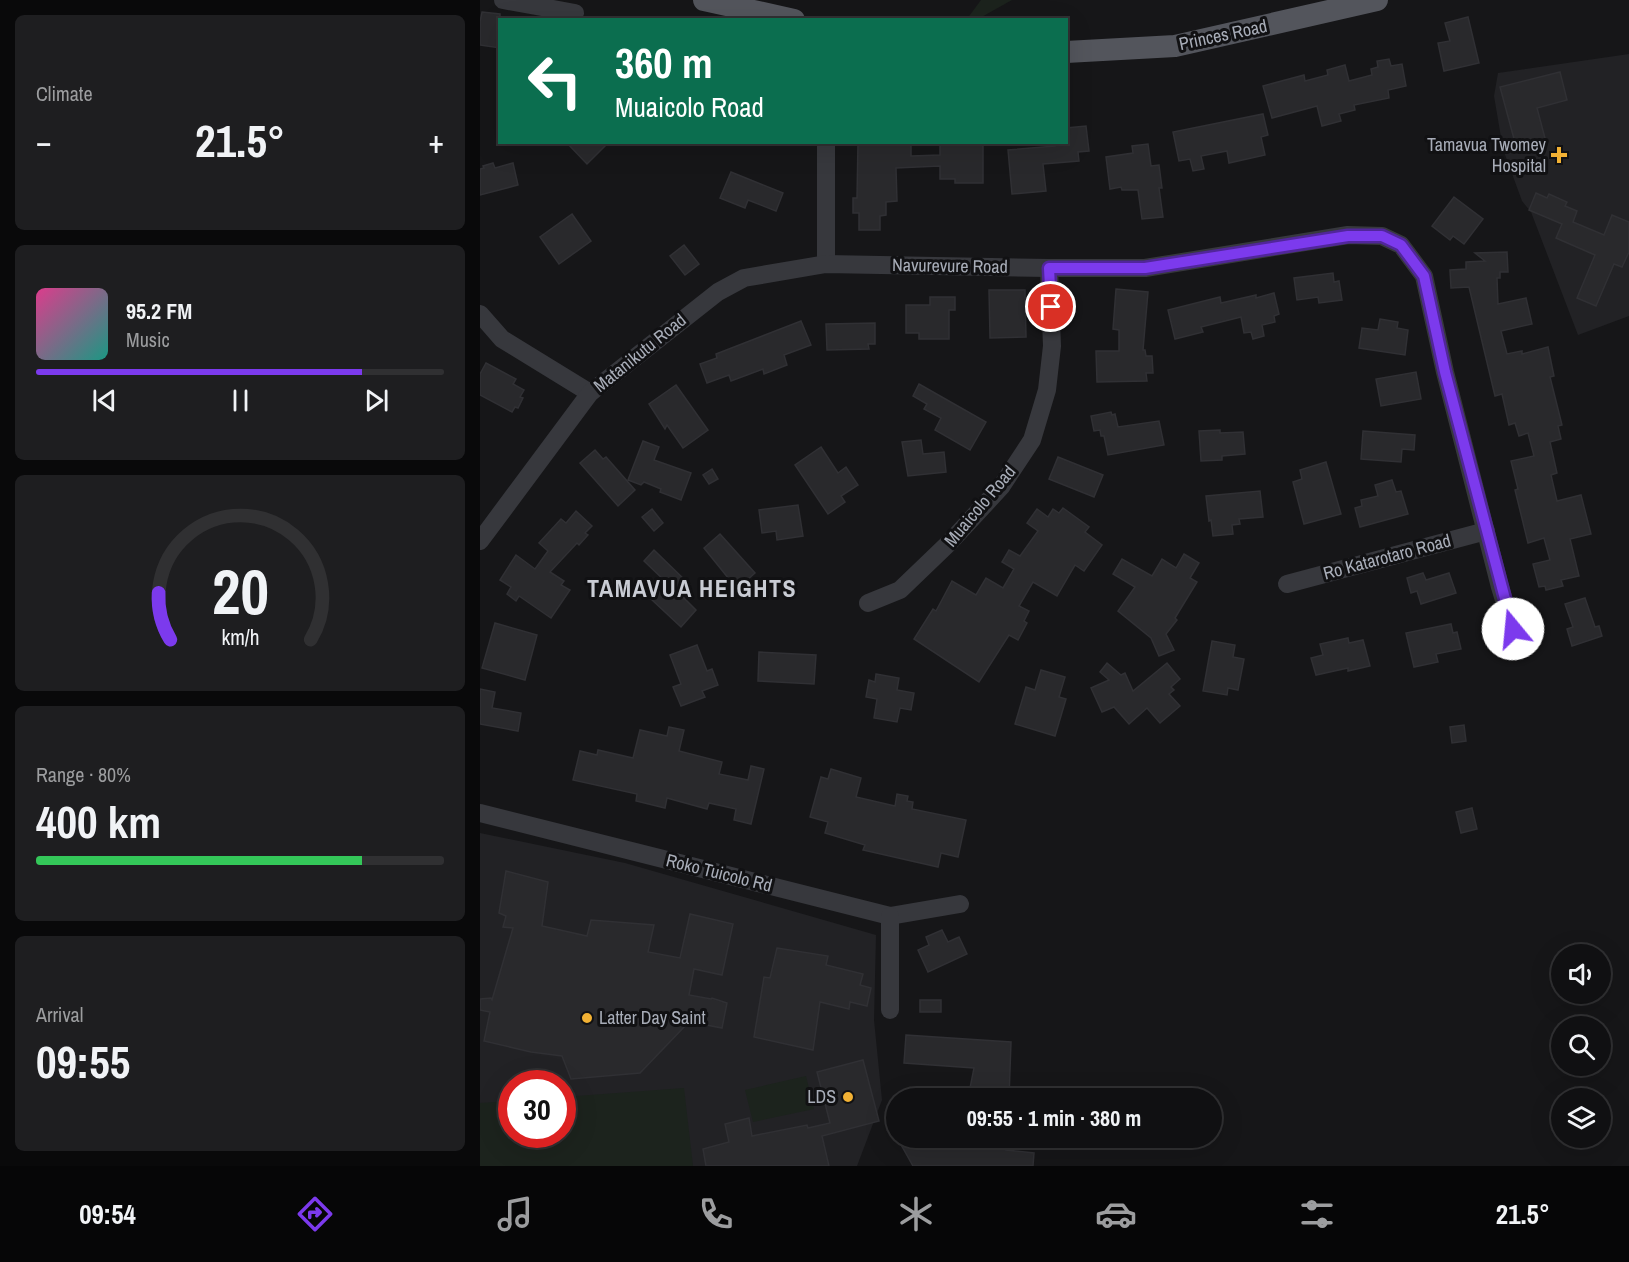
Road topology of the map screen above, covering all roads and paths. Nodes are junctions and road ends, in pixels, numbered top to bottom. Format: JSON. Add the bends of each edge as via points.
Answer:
{"nodes":[{"id":1,"x":508,"y":0,"type":"edge"},
{"id":2,"x":704,"y":0,"type":"edge"},
{"id":3,"x":1377,"y":0,"type":"edge"},
{"id":4,"x":575,"y":13,"type":"dead end"},
{"id":5,"x":785,"y":18,"type":"edge"},
{"id":6,"x":1068,"y":52,"type":"edge"},
{"id":7,"x":826,"y":144,"type":"edge"},
{"id":8,"x":826,"y":264,"type":"junction"},
{"id":9,"x":1049,"y":268,"type":"junction"},
{"id":10,"x":480,"y":314,"type":"edge"},
{"id":11,"x":590,"y":393,"type":"junction"},
{"id":12,"x":1486,"y":531,"type":"junction"},
{"id":13,"x":480,"y":541,"type":"edge"},
{"id":14,"x":1287,"y":584,"type":"dead end"},
{"id":15,"x":868,"y":603,"type":"dead end"},
{"id":16,"x":1519,"y":650,"type":"dead end"},
{"id":17,"x":480,"y":813,"type":"edge"},
{"id":18,"x":960,"y":904,"type":"dead end"},
{"id":19,"x":890,"y":916,"type":"junction"},
{"id":20,"x":890,"y":1010,"type":"dead end"}],
"edges":[{"from":1,"to":4,"type":"street"},
{"from":2,"to":5,"type":"main road"},
{"from":3,"to":6,"type":"main road","name":"Princes Road","via":[[1175,46]]},
{"from":7,"to":8,"type":"street"},
{"from":8,"to":9,"type":"street","name":"Navurevure Road"},
{"from":8,"to":11,"type":"street","name":"Matanikutu Road","via":[[744,278],[717,292]]},
{"from":9,"to":12,"type":"street","name":"Navurevure Road","via":[[1145,268],[1348,236],[1382,236],[1401,245],[1424,276]]},
{"from":9,"to":15,"type":"street","name":"Muaicolo Road","via":[[1052,346],[1047,390],[1032,441],[1000,486],[951,541],[900,590]]},
{"from":10,"to":11,"type":"street","via":[[502,339]]},
{"from":11,"to":13,"type":"street","name":"Matanikutu Road"},
{"from":12,"to":14,"type":"street","name":"Ro Katarotaro Road"},
{"from":12,"to":16,"type":"street","name":"Navurevure Road"},
{"from":17,"to":19,"type":"street","name":"Roko Tuicolo Rd"},
{"from":18,"to":19,"type":"street","name":"Roko Tuicolo Rd"},
{"from":19,"to":20,"type":"street"}]}
